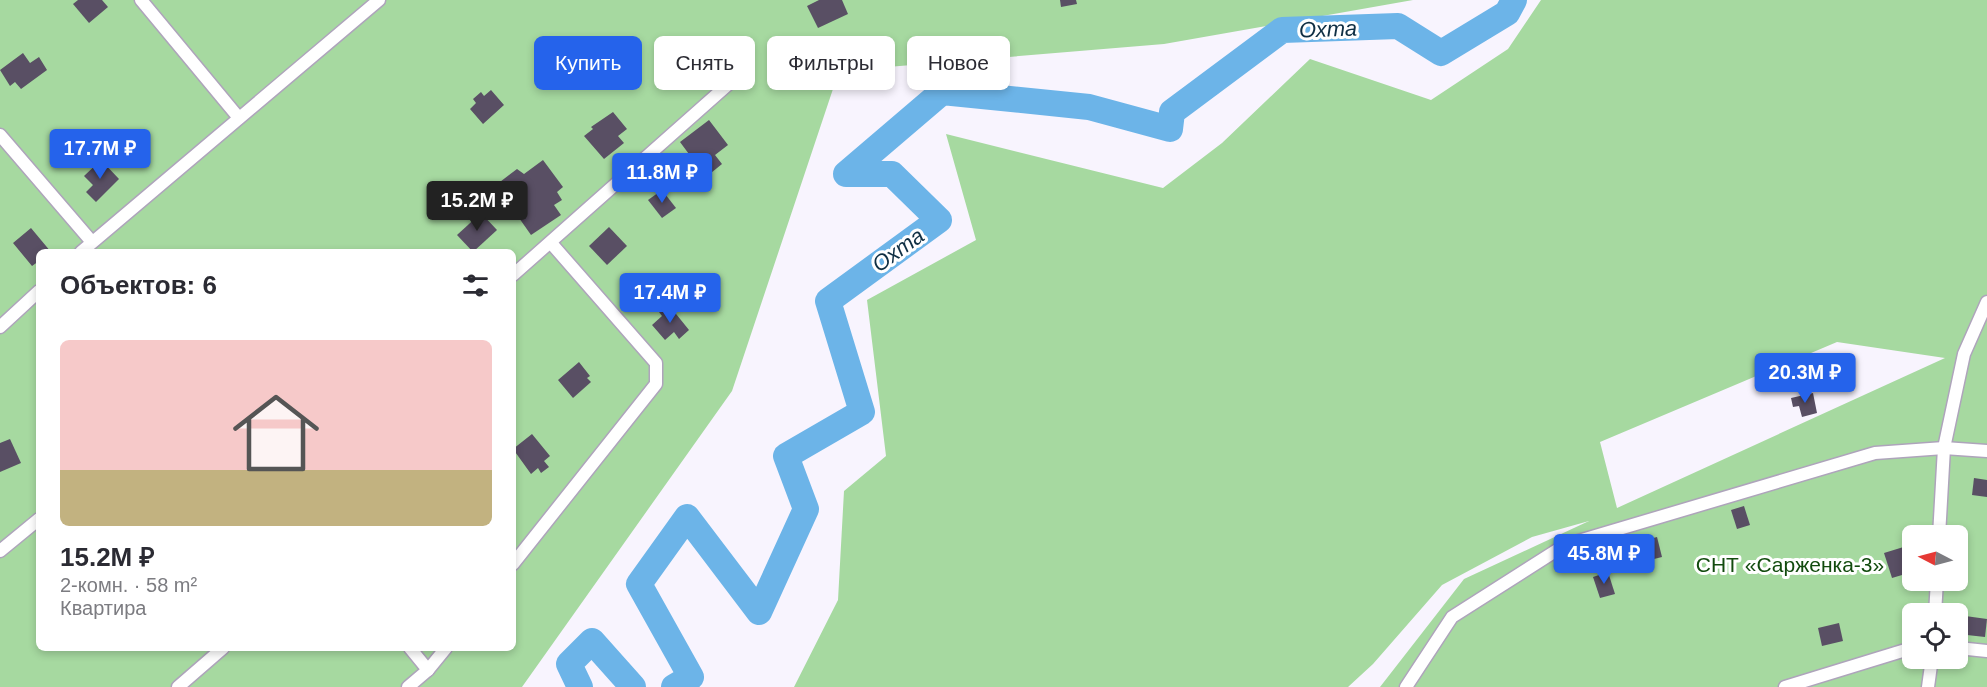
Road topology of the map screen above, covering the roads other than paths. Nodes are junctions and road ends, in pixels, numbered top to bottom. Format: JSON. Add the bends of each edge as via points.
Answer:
{"nodes":[{"id":1,"x":141,"y":0,"type":"edge"},
{"id":2,"x":379,"y":0,"type":"edge"},
{"id":3,"x":722,"y":90,"type":"edge"},
{"id":4,"x":239,"y":118,"type":"junction"},
{"id":5,"x":0,"y":135,"type":"edge"},
{"id":6,"x":92,"y":242,"type":"junction"},
{"id":7,"x":551,"y":243,"type":"junction"},
{"id":8,"x":84,"y":249,"type":"edge"},
{"id":9,"x":516,"y":272,"type":"edge"},
{"id":10,"x":36,"y":294,"type":"edge"},
{"id":11,"x":1987,"y":302,"type":"edge"},
{"id":12,"x":0,"y":327,"type":"edge"},
{"id":13,"x":1944,"y":448,"type":"junction"},
{"id":14,"x":1987,"y":451,"type":"edge"},
{"id":15,"x":36,"y":521,"type":"edge"},
{"id":16,"x":1940,"y":525,"type":"edge"},
{"id":17,"x":0,"y":551,"type":"edge"},
{"id":18,"x":516,"y":560,"type":"edge"},
{"id":19,"x":1968,"y":649,"type":"edge"},
{"id":20,"x":220,"y":651,"type":"edge"},
{"id":21,"x":412,"y":651,"type":"edge"},
{"id":22,"x":444,"y":651,"type":"edge"},
{"id":23,"x":1902,"y":651,"type":"edge"},
{"id":24,"x":1987,"y":651,"type":"edge"},
{"id":25,"x":1930,"y":669,"type":"edge"},
{"id":26,"x":428,"y":670,"type":"junction"},
{"id":27,"x":1807,"y":684,"type":"edge"},
{"id":28,"x":178,"y":687,"type":"edge"},
{"id":29,"x":408,"y":687,"type":"edge"},
{"id":30,"x":1407,"y":687,"type":"edge"},
{"id":31,"x":1785,"y":687,"type":"edge"},
{"id":32,"x":1928,"y":687,"type":"edge"}],
"edges":[{"from":1,"to":4,"type":"street"},
{"from":2,"to":4,"type":"street"},
{"from":3,"to":7,"type":"street"},
{"from":4,"to":6,"type":"street"},
{"from":5,"to":6,"type":"street"},
{"from":6,"to":8,"type":"street"},
{"from":7,"to":9,"type":"street"},
{"from":7,"to":18,"type":"street","via":[[656,363],[656,384]]},
{"from":10,"to":12,"type":"street"},
{"from":11,"to":13,"type":"street","via":[[1964,354]]},
{"from":13,"to":14,"type":"street"},
{"from":13,"to":16,"type":"street"},
{"from":13,"to":30,"type":"street","via":[[1875,453],[1565,545],[1452,617]]},
{"from":15,"to":17,"type":"street"},
{"from":19,"to":24,"type":"street"},
{"from":20,"to":28,"type":"street"},
{"from":21,"to":26,"type":"street"},
{"from":22,"to":26,"type":"street"},
{"from":23,"to":27,"type":"street"},
{"from":25,"to":32,"type":"street"},
{"from":26,"to":29,"type":"street"},
{"from":27,"to":31,"type":"street"}]}
